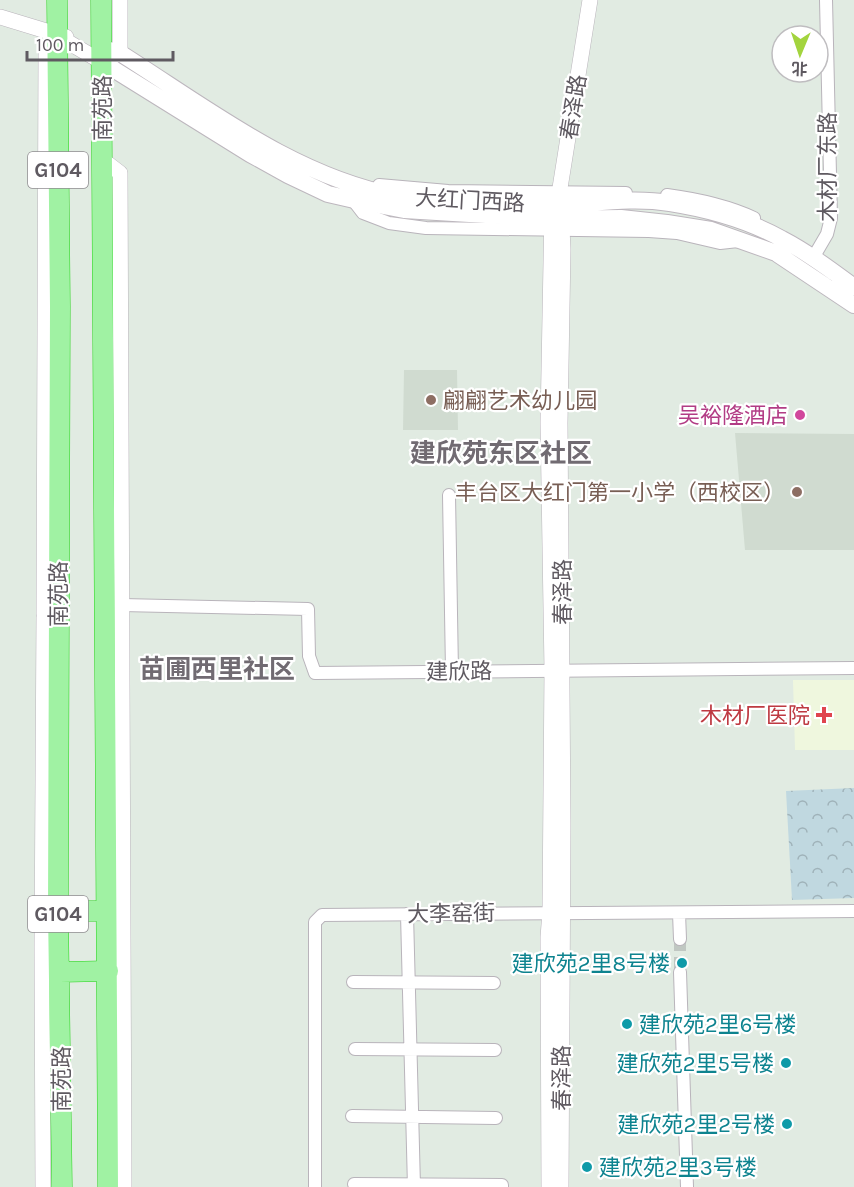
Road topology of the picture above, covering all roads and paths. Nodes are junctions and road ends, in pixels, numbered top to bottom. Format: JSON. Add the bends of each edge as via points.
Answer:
{"nodes":[{"id":1,"x":57,"y":0,"type":"edge"},
{"id":2,"x":101,"y":0,"type":"edge"},
{"id":3,"x":120,"y":0,"type":"edge"},
{"id":4,"x":582,"y":0,"type":"edge"},
{"id":5,"x":591,"y":0,"type":"edge"},
{"id":6,"x":826,"y":0,"type":"edge"},
{"id":7,"x":0,"y":16,"type":"edge"},
{"id":8,"x":56,"y":35,"type":"junction"},
{"id":9,"x":108,"y":54,"type":"junction"},
{"id":10,"x":103,"y":160,"type":"junction"},
{"id":11,"x":557,"y":211,"type":"junction"},
{"id":12,"x":813,"y":258,"type":"junction"},
{"id":13,"x":854,"y":286,"type":"edge"},
{"id":14,"x":854,"y":305,"type":"edge"},
{"id":15,"x":60,"y":306,"type":"junction"},
{"id":16,"x":45,"y":356,"type":"junction"},
{"id":17,"x":449,"y":495,"type":"dead end"},
{"id":18,"x":122,"y":605,"type":"junction"},
{"id":19,"x":44,"y":614,"type":"junction"},
{"id":20,"x":58,"y":640,"type":"junction"},
{"id":21,"x":854,"y":668,"type":"edge"},
{"id":22,"x":557,"y":670,"type":"junction"},
{"id":23,"x":452,"y":671,"type":"junction"},
{"id":24,"x":58,"y":911,"type":"junction"},
{"id":25,"x":106,"y":911,"type":"junction"},
{"id":26,"x":854,"y":911,"type":"edge"},
{"id":27,"x":556,"y":912,"type":"junction"},
{"id":28,"x":679,"y":913,"type":"junction"},
{"id":29,"x":407,"y":914,"type":"junction"},
{"id":30,"x":680,"y":939,"type":"tunnel mouth"},
{"id":31,"x":108,"y":971,"type":"junction"},
{"id":32,"x":60,"y":972,"type":"junction"},
{"id":33,"x":680,"y":972,"type":"tunnel mouth"},
{"id":34,"x":353,"y":982,"type":"dead end"},
{"id":35,"x":408,"y":982,"type":"junction"},
{"id":36,"x":494,"y":983,"type":"dead end"},
{"id":37,"x":355,"y":1049,"type":"dead end"},
{"id":38,"x":410,"y":1050,"type":"junction"},
{"id":39,"x":495,"y":1050,"type":"dead end"},
{"id":40,"x":352,"y":1116,"type":"dead end"},
{"id":41,"x":412,"y":1117,"type":"junction"},
{"id":42,"x":495,"y":1118,"type":"dead end"},
{"id":43,"x":354,"y":1184,"type":"dead end"},
{"id":44,"x":413,"y":1186,"type":"edge"},
{"id":45,"x":43,"y":1187,"type":"edge"},
{"id":46,"x":62,"y":1187,"type":"edge"},
{"id":47,"x":108,"y":1187,"type":"edge"},
{"id":48,"x":124,"y":1187,"type":"edge"},
{"id":49,"x":315,"y":1187,"type":"edge"},
{"id":50,"x":502,"y":1187,"type":"edge"},
{"id":51,"x":549,"y":1187,"type":"edge"},
{"id":52,"x":561,"y":1187,"type":"edge"},
{"id":53,"x":687,"y":1187,"type":"edge"}],
"edges":[{"from":1,"to":8,"type":"highway","name":"南苑路","number":"G104"},
{"from":2,"to":9,"type":"highway","name":"南苑路","number":"G104"},
{"from":3,"to":9,"type":"street"},
{"from":4,"to":11,"type":"street","name":"春泽路"},
{"from":5,"to":11,"type":"street","name":"春泽路"},
{"from":6,"to":12,"type":"street","name":"木材厂东路","via":[[831,218]]},
{"from":7,"to":8,"type":"street"},
{"from":8,"to":9,"type":"street"},
{"from":8,"to":15,"type":"highway","name":"南苑路","number":"G104"},
{"from":8,"to":16,"type":"street","via":[[46,54]]},
{"from":9,"to":10,"type":"highway","name":"南苑路","number":"G104"},
{"from":9,"to":11,"type":"main road","name":"大红门西路","via":[[267,146],[334,179],[398,196]]},
{"from":9,"to":11,"type":"main road","name":"大红门西路","via":[[288,175],[328,194],[404,210]]},
{"from":10,"to":18,"type":"street","via":[[120,173]]},
{"from":10,"to":25,"type":"highway","name":"南苑路","number":"G104"},
{"from":11,"to":12,"type":"main road","name":"大红门西路","via":[[626,200],[664,199],[762,230]]},
{"from":11,"to":14,"type":"main road","name":"大红门西路","via":[[667,223],[746,241],[776,253]]},
{"from":11,"to":22,"type":"street","name":"春泽路","via":[[548,423]]},
{"from":12,"to":13,"type":"main road","name":"大红门西路"},
{"from":15,"to":16,"type":"street"},
{"from":15,"to":20,"type":"highway","name":"南苑路","number":"G104"},
{"from":16,"to":19,"type":"street"},
{"from":17,"to":23,"type":"street"},
{"from":18,"to":23,"type":"street","name":"建欣路","via":[[308,609],[309,656],[315,673]]},
{"from":18,"to":48,"type":"street"},
{"from":19,"to":20,"type":"street"},
{"from":19,"to":45,"type":"street"},
{"from":20,"to":24,"type":"highway","name":"南苑路","number":"G104"},
{"from":21,"to":22,"type":"street","name":"建欣路"},
{"from":22,"to":23,"type":"street","name":"建欣路"},
{"from":22,"to":27,"type":"street","name":"春泽路"},
{"from":24,"to":25,"type":"highway"},
{"from":24,"to":32,"type":"highway","name":"南苑路","number":"G104"},
{"from":25,"to":31,"type":"highway","name":"南苑路","number":"G104"},
{"from":26,"to":28,"type":"street","name":"大李窑街"},
{"from":27,"to":28,"type":"street","name":"大李窑街"},
{"from":27,"to":29,"type":"street","name":"大李窑街"},
{"from":27,"to":51,"type":"street","name":"春泽路","via":[[548,937]]},
{"from":27,"to":52,"type":"street","name":"春泽路"},
{"from":28,"to":30,"type":"street"},
{"from":29,"to":35,"type":"street"},
{"from":29,"to":49,"type":"street","name":"大李窑街","via":[[322,915],[315,922]]},
{"from":31,"to":32,"type":"highway"},
{"from":31,"to":47,"type":"highway","name":"南苑路","number":"G104"},
{"from":32,"to":46,"type":"highway","name":"南苑路","number":"G104"},
{"from":33,"to":53,"type":"street"},
{"from":34,"to":35,"type":"street"},
{"from":35,"to":36,"type":"street"},
{"from":35,"to":38,"type":"street"},
{"from":37,"to":38,"type":"street"},
{"from":38,"to":39,"type":"street"},
{"from":38,"to":41,"type":"street"},
{"from":40,"to":41,"type":"street"},
{"from":41,"to":42,"type":"street"},
{"from":41,"to":44,"type":"street"},
{"from":43,"to":44,"type":"street"},
{"from":44,"to":50,"type":"street"}]}
